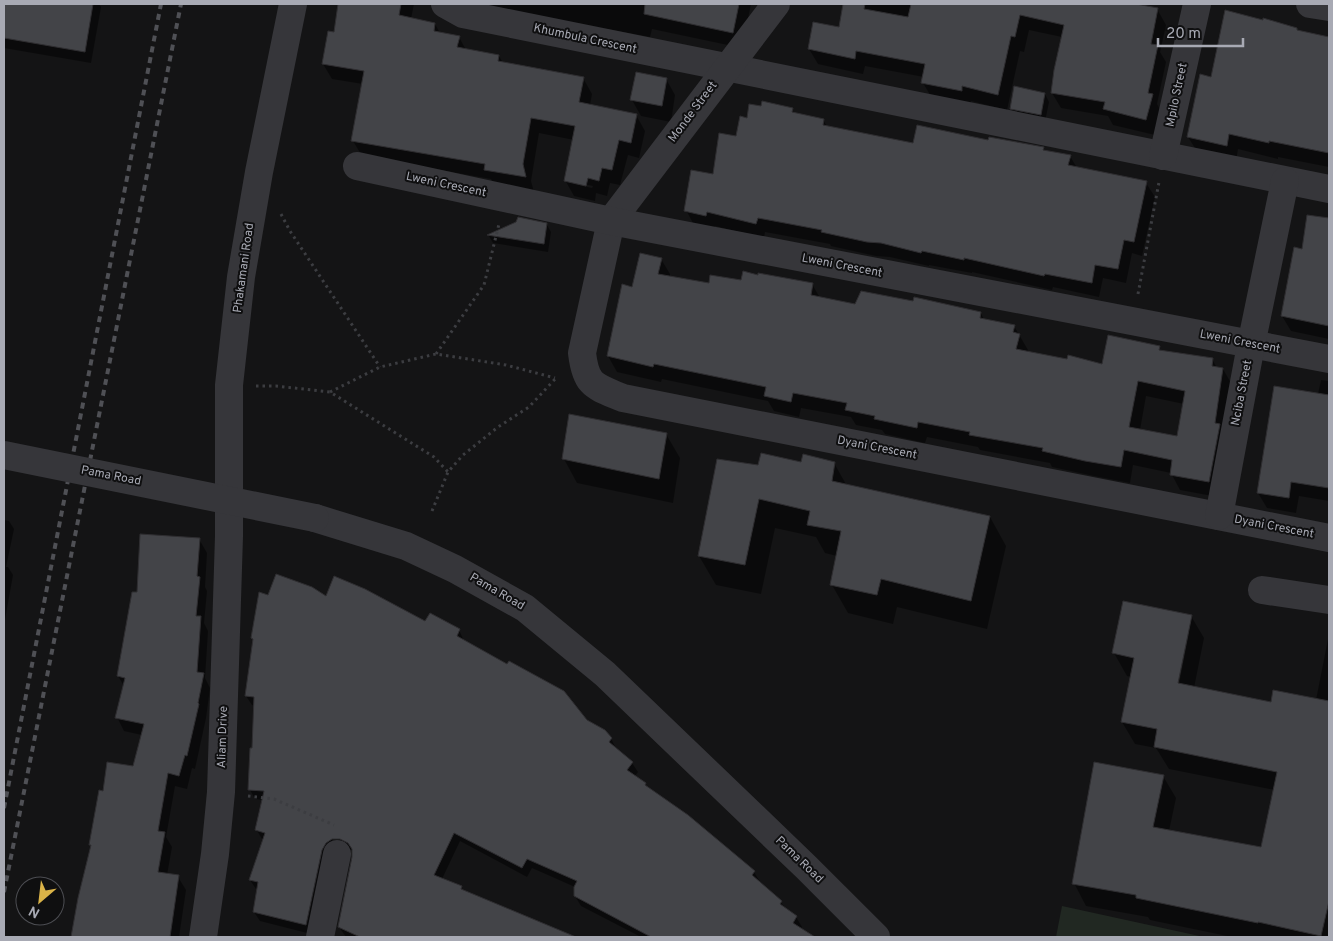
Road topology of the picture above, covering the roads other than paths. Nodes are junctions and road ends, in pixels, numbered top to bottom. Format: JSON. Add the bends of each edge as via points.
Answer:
{"nodes":[{"id":1,"x":293,"y":4,"type":"edge"},
{"id":2,"x":445,"y":4,"type":"edge"},
{"id":3,"x":776,"y":4,"type":"edge"},
{"id":4,"x":1197,"y":4,"type":"edge"},
{"id":5,"x":1310,"y":4,"type":"edge"},
{"id":6,"x":1329,"y":8,"type":"edge"},
{"id":7,"x":727,"y":68,"type":"junction"},
{"id":8,"x":1164,"y":156,"type":"junction"},
{"id":9,"x":357,"y":166,"type":"dead end"},
{"id":10,"x":1285,"y":181,"type":"junction"},
{"id":11,"x":1329,"y":189,"type":"edge"},
{"id":12,"x":611,"y":221,"type":"junction"},
{"id":13,"x":1251,"y":345,"type":"junction"},
{"id":14,"x":1329,"y":359,"type":"edge"},
{"id":15,"x":4,"y":455,"type":"edge"},
{"id":16,"x":1219,"y":516,"type":"junction"},
{"id":17,"x":229,"y":536,"type":"joint"},
{"id":18,"x":1329,"y":538,"type":"edge"},
{"id":19,"x":1262,"y":590,"type":"dead end"},
{"id":20,"x":1329,"y":600,"type":"edge"},
{"id":21,"x":337,"y":854,"type":"road end"},
{"id":22,"x":203,"y":937,"type":"edge"},
{"id":23,"x":320,"y":937,"type":"edge"},
{"id":24,"x":876,"y":937,"type":"edge"}],
"edges":[{"from":1,"to":17,"type":"street","name":"Phakamani Road","via":[[241,277],[230,386]]},
{"from":2,"to":7,"type":"street","name":"Khumbula Crescent","via":[[463,14]]},
{"from":3,"to":7,"type":"street","name":"Monde Street"},
{"from":4,"to":8,"type":"street","name":"Mpilo Street"},
{"from":5,"to":6,"type":"street"},
{"from":7,"to":8,"type":"street"},
{"from":7,"to":12,"type":"street","name":"Monde Street"},
{"from":8,"to":10,"type":"street"},
{"from":9,"to":12,"type":"street","name":"Lweni Crescent"},
{"from":10,"to":11,"type":"street"},
{"from":10,"to":13,"type":"street","name":"Nciba Street"},
{"from":12,"to":13,"type":"street","name":"Lweni Crescent"},
{"from":12,"to":16,"type":"street","name":"Dyani Crescent","via":[[582,353],[584,372],[595,386],[623,398]]},
{"from":13,"to":14,"type":"street","name":"Lweni Crescent"},
{"from":13,"to":16,"type":"street","name":"Nciba Street"},
{"from":15,"to":24,"type":"street","name":"Pama Road","bridge":true,"via":[[315,518],[406,546],[455,569],[525,608],[605,674]]},
{"from":16,"to":18,"type":"street","name":"Dyani Crescent"},
{"from":17,"to":22,"type":"street","name":"Aliam Drive","via":[[221,792]]},
{"from":19,"to":20,"type":"street"},
{"from":21,"to":23,"type":"street"}]}
